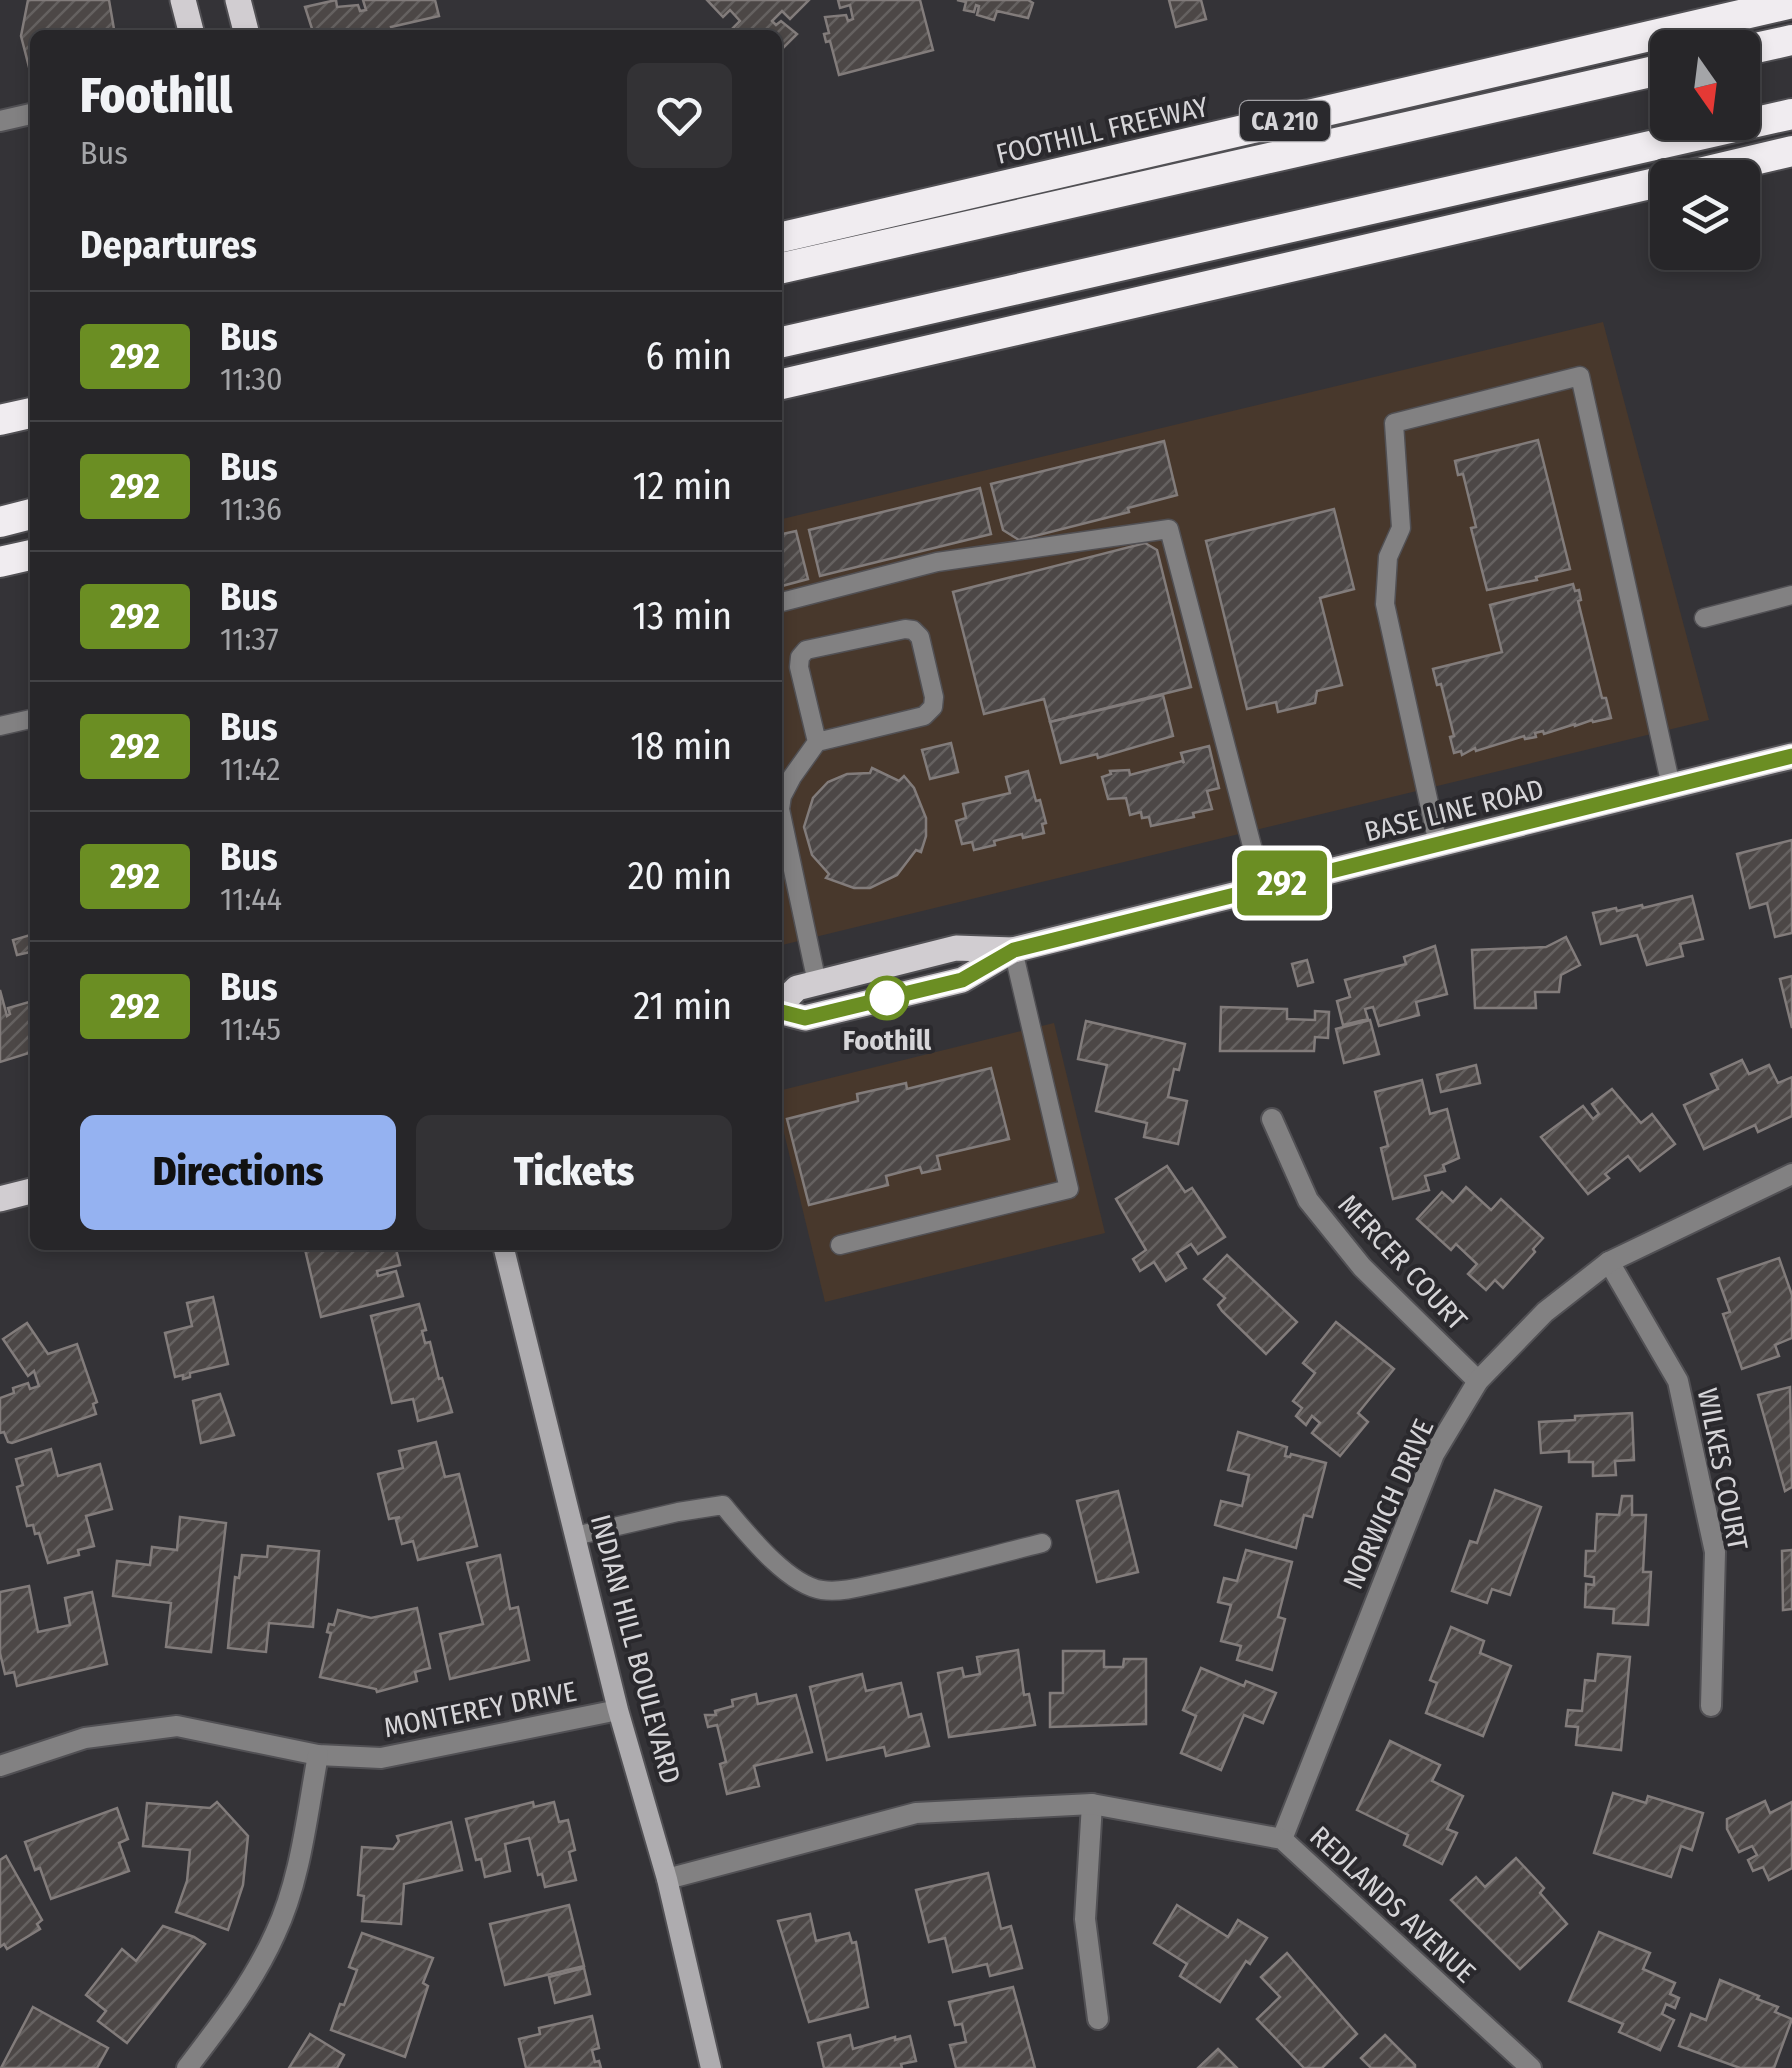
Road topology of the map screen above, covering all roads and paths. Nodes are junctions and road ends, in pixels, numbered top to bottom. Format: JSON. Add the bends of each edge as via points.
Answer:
{"nodes":[{"id":1,"x":184,"y":0,"type":"edge"},
{"id":2,"x":238,"y":0,"type":"edge"},
{"id":3,"x":1792,"y":3,"type":"edge"},
{"id":4,"x":191,"y":30,"type":"edge"},
{"id":5,"x":246,"y":30,"type":"edge"},
{"id":6,"x":1792,"y":40,"type":"edge"},
{"id":7,"x":1760,"y":47,"type":"edge"},
{"id":8,"x":1650,"y":72,"type":"edge"},
{"id":9,"x":30,"y":114,"type":"edge"},
{"id":10,"x":1792,"y":114,"type":"edge"},
{"id":11,"x":0,"y":122,"type":"edge"},
{"id":12,"x":1792,"y":151,"type":"edge"},
{"id":13,"x":1754,"y":160,"type":"edge"},
{"id":14,"x":1650,"y":184,"type":"edge"},
{"id":15,"x":782,"y":237,"type":"edge"},
{"id":16,"x":782,"y":268,"type":"edge"},
{"id":17,"x":782,"y":342,"type":"edge"},
{"id":18,"x":782,"y":385,"type":"edge"},
{"id":19,"x":30,"y":413,"type":"edge"},
{"id":20,"x":0,"y":420,"type":"edge"},
{"id":21,"x":30,"y":514,"type":"edge"},
{"id":22,"x":0,"y":522,"type":"edge"},
{"id":23,"x":30,"y":555,"type":"edge"},
{"id":24,"x":0,"y":562,"type":"edge"},
{"id":25,"x":1792,"y":596,"type":"edge"},
{"id":26,"x":782,"y":603,"type":"edge"},
{"id":27,"x":1704,"y":618,"type":"dead end"},
{"id":28,"x":30,"y":719,"type":"edge"},
{"id":29,"x":0,"y":726,"type":"edge"},
{"id":30,"x":817,"y":742,"type":"junction"},
{"id":31,"x":1792,"y":756,"type":"edge"},
{"id":32,"x":1671,"y":786,"type":"junction"},
{"id":33,"x":782,"y":796,"type":"edge"},
{"id":34,"x":782,"y":818,"type":"edge"},
{"id":35,"x":1438,"y":844,"type":"junction"},
{"id":36,"x":1263,"y":888,"type":"junction"},
{"id":37,"x":1014,"y":950,"type":"junction"},
{"id":38,"x":817,"y":982,"type":"junction"},
{"id":39,"x":782,"y":1005,"type":"edge"},
{"id":40,"x":782,"y":1010,"type":"edge"},
{"id":41,"x":1272,"y":1119,"type":"dead end"},
{"id":42,"x":1792,"y":1174,"type":"edge"},
{"id":43,"x":30,"y":1191,"type":"edge"},
{"id":44,"x":0,"y":1199,"type":"edge"},
{"id":45,"x":840,"y":1245,"type":"dead end"},
{"id":46,"x":504,"y":1250,"type":"edge"},
{"id":47,"x":1610,"y":1262,"type":"junction"},
{"id":48,"x":1478,"y":1381,"type":"junction"},
{"id":49,"x":575,"y":1536,"type":"junction"},
{"id":50,"x":1042,"y":1543,"type":"dead end"},
{"id":51,"x":1712,"y":1706,"type":"dead end"},
{"id":52,"x":618,"y":1710,"type":"junction"},
{"id":53,"x":318,"y":1755,"type":"junction"},
{"id":54,"x":0,"y":1766,"type":"edge"},
{"id":55,"x":1092,"y":1804,"type":"junction"},
{"id":56,"x":1282,"y":1839,"type":"junction"},
{"id":57,"x":667,"y":1879,"type":"junction"},
{"id":58,"x":1098,"y":2018,"type":"dead end"},
{"id":59,"x":187,"y":2068,"type":"edge"},
{"id":60,"x":712,"y":2068,"type":"edge"},
{"id":61,"x":1531,"y":2068,"type":"edge"}],
"edges":[{"from":1,"to":4,"type":"main road"},
{"from":2,"to":5,"type":"main road"},
{"from":3,"to":15,"type":"highway","name":"FOOTHILL FREEWAY","number":"CA 210"},
{"from":6,"to":7,"type":"highway"},
{"from":8,"to":16,"type":"highway"},
{"from":9,"to":11,"type":"street"},
{"from":10,"to":17,"type":"highway"},
{"from":12,"to":13,"type":"highway"},
{"from":14,"to":18,"type":"highway"},
{"from":19,"to":20,"type":"highway"},
{"from":21,"to":22,"type":"highway"},
{"from":23,"to":24,"type":"highway"},
{"from":25,"to":27,"type":"lane"},
{"from":26,"to":36,"type":"lane","via":[[937,562],[1169,529]]},
{"from":28,"to":29,"type":"lane"},
{"from":30,"to":30,"type":"lane","via":[[924,716],[934,706],[913,630],[800,656]]},
{"from":30,"to":33,"type":"lane"},
{"from":31,"to":32,"type":"main road","name":"BASE LINE ROAD"},
{"from":32,"to":35,"type":"main road","name":"BASE LINE ROAD"},
{"from":32,"to":35,"type":"lane","via":[[1580,376],[1394,423],[1401,528],[1388,558],[1385,604]]},
{"from":34,"to":38,"type":"lane"},
{"from":35,"to":36,"type":"main road","name":"BASE LINE ROAD"},
{"from":36,"to":37,"type":"main road","name":"BASE LINE ROAD"},
{"from":37,"to":38,"type":"main road","name":"BASE LINE ROAD","via":[[956,948]]},
{"from":37,"to":40,"type":"main road","name":"BASE LINE ROAD","via":[[962,980],[805,1018]]},
{"from":37,"to":45,"type":"lane","via":[[1068,1188]]},
{"from":38,"to":39,"type":"main road","name":"BASE LINE ROAD","via":[[797,988]]},
{"from":41,"to":48,"type":"street","name":"MERCER COURT","via":[[1308,1200],[1362,1267]]},
{"from":42,"to":47,"type":"street","name":"NORWICH DRIVE"},
{"from":43,"to":44,"type":"main road"},
{"from":46,"to":49,"type":"street","name":"INDIAN HILL BOULEVARD"},
{"from":47,"to":48,"type":"street","name":"NORWICH DRIVE","via":[[1545,1312]]},
{"from":47,"to":51,"type":"street","name":"WILKES COURT","via":[[1678,1380],[1715,1552]]},
{"from":48,"to":56,"type":"street","name":"NORWICH DRIVE","via":[[1434,1454]]},
{"from":49,"to":50,"type":"lane","via":[[723,1505],[762,1550],[820,1590],[927,1573]]},
{"from":49,"to":52,"type":"street","name":"INDIAN HILL BOULEVARD"},
{"from":52,"to":53,"type":"street","name":"MONTEREY DRIVE","via":[[381,1758]]},
{"from":52,"to":57,"type":"street","name":"INDIAN HILL BOULEVARD"},
{"from":53,"to":54,"type":"street","name":"MONTEREY DRIVE","via":[[177,1726],[85,1738]]},
{"from":53,"to":59,"type":"street","via":[[297,1867],[276,1932],[244,1993]]},
{"from":55,"to":56,"type":"street","name":"REDLANDS AVENUE"},
{"from":55,"to":57,"type":"street","name":"REDLANDS AVENUE","via":[[916,1814]]},
{"from":55,"to":58,"type":"street","via":[[1086,1919]]},
{"from":56,"to":61,"type":"street","name":"REDLANDS AVENUE"},
{"from":57,"to":60,"type":"street","name":"INDIAN HILL BOULEVARD"}]}
